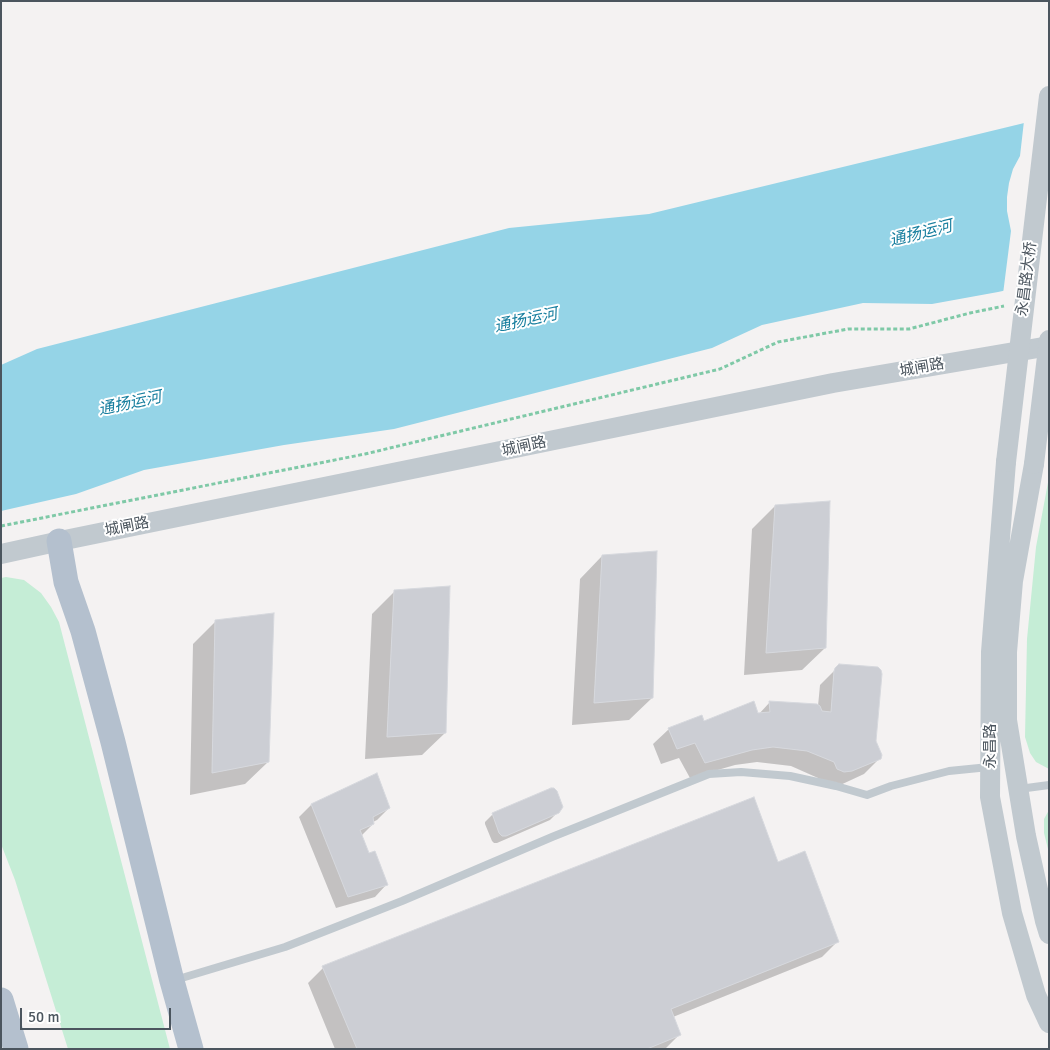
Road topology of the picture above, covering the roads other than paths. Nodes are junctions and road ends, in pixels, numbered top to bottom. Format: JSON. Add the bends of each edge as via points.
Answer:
{"nodes":[{"id":1,"x":1049,"y":96,"type":"edge"},
{"id":2,"x":1049,"y":340,"type":"edge"},
{"id":3,"x":1049,"y":346,"type":"edge"},
{"id":4,"x":1006,"y":462,"type":"joint"},
{"id":5,"x":59,"y":542,"type":"junction"},
{"id":6,"x":1,"y":554,"type":"edge"},
{"id":7,"x":991,"y":766,"type":"junction"},
{"id":8,"x":1049,"y":785,"type":"edge"},
{"id":9,"x":1019,"y":789,"type":"junction"},
{"id":10,"x":1049,"y":934,"type":"edge"},
{"id":11,"x":172,"y":981,"type":"junction"},
{"id":12,"x":1,"y":1000,"type":"edge"},
{"id":13,"x":1049,"y":1023,"type":"edge"},
{"id":14,"x":16,"y":1049,"type":"edge"},
{"id":15,"x":191,"y":1049,"type":"edge"}],
"edges":[{"from":1,"to":4,"type":"street","name":"永昌路大桥","bridge":true},
{"from":2,"to":9,"type":"street","name":"永昌路","bridge":true,"via":[[1034,464],[1013,581],[1007,652],[1007,720]]},
{"from":3,"to":5,"type":"street","name":"城闸路","via":[[833,383]]},
{"from":4,"to":7,"type":"street","name":"永昌路","via":[[991,652]]},
{"from":5,"to":6,"type":"street","name":"城闸路"},
{"from":5,"to":11,"type":"main road","via":[[66,582],[83,631],[113,742]]},
{"from":7,"to":11,"type":"lane","via":[[949,771],[891,786],[867,796],[790,776],[741,772],[709,774],[286,947]]},
{"from":7,"to":13,"type":"street","name":"永昌路","via":[[990,797],[1012,913],[1036,994]]},
{"from":8,"to":9,"type":"lane"},
{"from":9,"to":10,"type":"street","name":"永昌路","via":[[1026,836]]},
{"from":11,"to":15,"type":"main road"},
{"from":12,"to":14,"type":"main road"}]}
